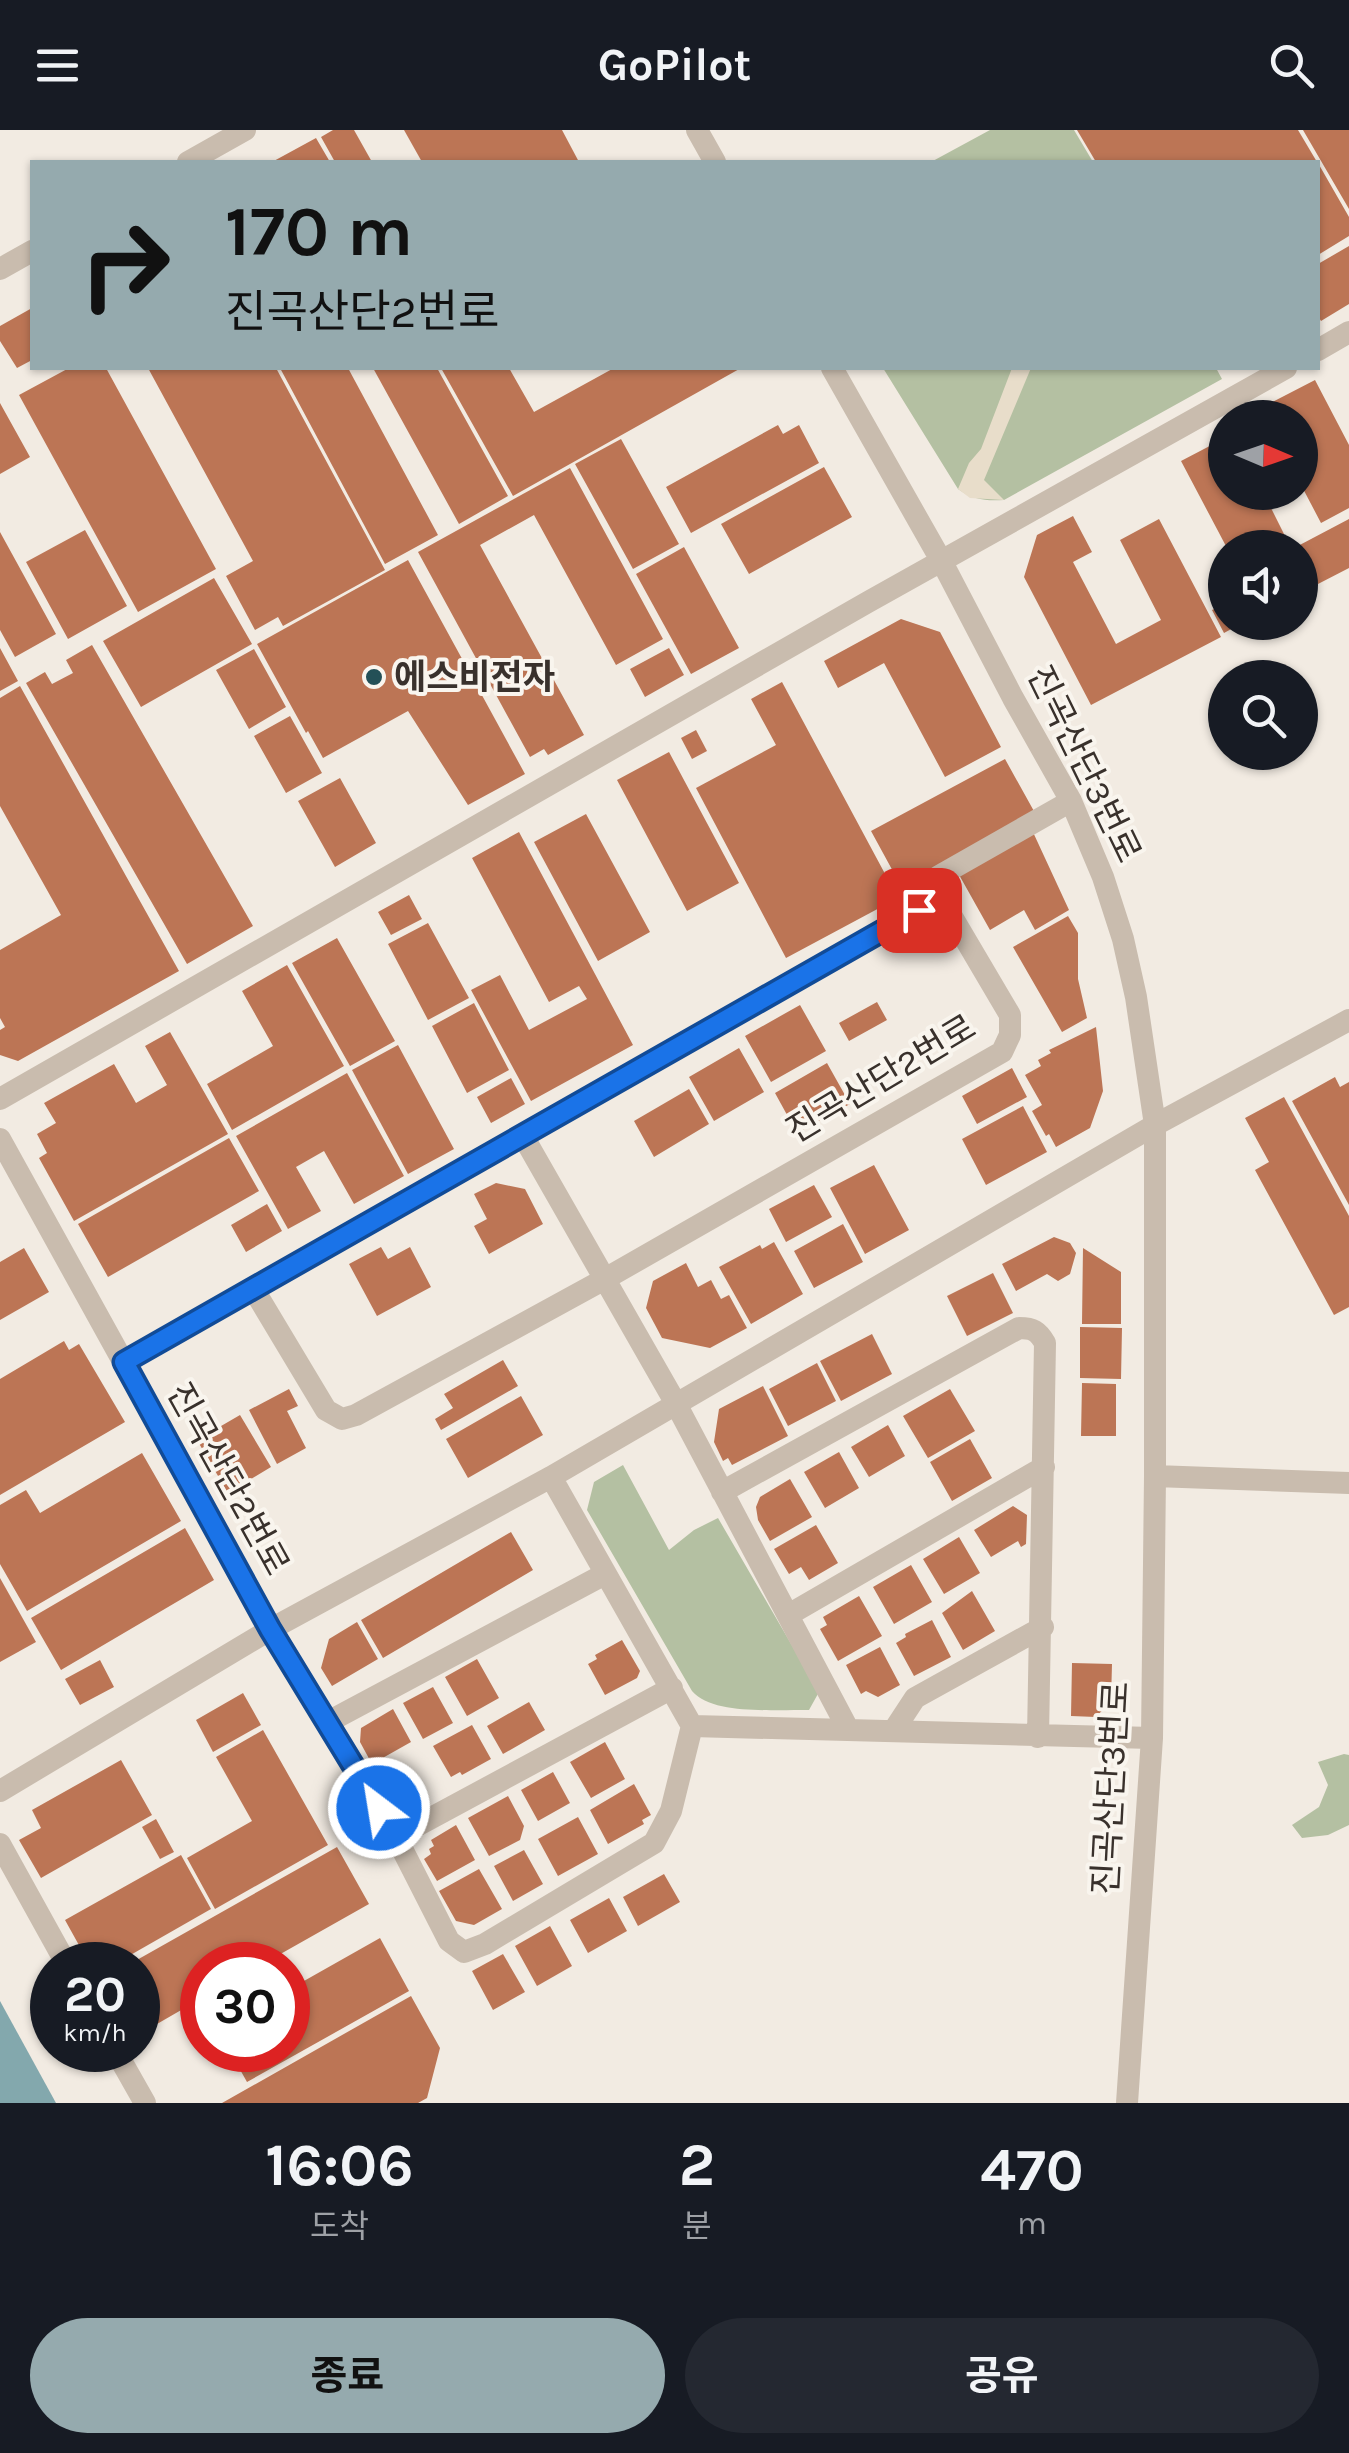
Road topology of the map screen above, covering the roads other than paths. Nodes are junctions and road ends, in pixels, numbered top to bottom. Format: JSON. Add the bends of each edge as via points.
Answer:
{"nodes":[{"id":1,"x":245,"y":130,"type":"edge"},
{"id":2,"x":697,"y":130,"type":"edge"},
{"id":3,"x":192,"y":160,"type":"edge"},
{"id":4,"x":715,"y":160,"type":"edge"},
{"id":5,"x":30,"y":251,"type":"edge"},
{"id":6,"x":0,"y":269,"type":"edge"},
{"id":7,"x":1349,"y":332,"type":"edge"},
{"id":8,"x":1320,"y":349,"type":"edge"},
{"id":9,"x":833,"y":370,"type":"edge"},
{"id":10,"x":1282,"y":370,"type":"edge"},
{"id":11,"x":942,"y":562,"type":"junction"},
{"id":12,"x":1071,"y":801,"type":"junction"},
{"id":13,"x":936,"y":908,"type":"junction"},
{"id":14,"x":1349,"y":1020,"type":"edge"},
{"id":15,"x":0,"y":1099,"type":"edge"},
{"id":16,"x":1155,"y":1125,"type":"junction"},
{"id":17,"x":523,"y":1136,"type":"junction"},
{"id":18,"x":0,"y":1140,"type":"edge"},
{"id":19,"x":603,"y":1280,"type":"junction"},
{"id":20,"x":254,"y":1290,"type":"junction"},
{"id":21,"x":124,"y":1362,"type":"junction"},
{"id":22,"x":675,"y":1402,"type":"junction"},
{"id":23,"x":1044,"y":1467,"type":"junction"},
{"id":24,"x":1155,"y":1476,"type":"junction"},
{"id":25,"x":551,"y":1477,"type":"junction"},
{"id":26,"x":1349,"y":1484,"type":"edge"},
{"id":27,"x":722,"y":1492,"type":"junction"},
{"id":28,"x":604,"y":1574,"type":"junction"},
{"id":29,"x":790,"y":1614,"type":"junction"},
{"id":30,"x":1042,"y":1627,"type":"junction"},
{"id":31,"x":270,"y":1629,"type":"junction"},
{"id":32,"x":672,"y":1688,"type":"junction"},
{"id":33,"x":328,"y":1722,"type":"junction"},
{"id":34,"x":692,"y":1726,"type":"junction"},
{"id":35,"x":848,"y":1728,"type":"junction"},
{"id":36,"x":894,"y":1730,"type":"junction"},
{"id":37,"x":1038,"y":1736,"type":"junction"},
{"id":38,"x":1152,"y":1738,"type":"junction"},
{"id":39,"x":0,"y":1791,"type":"edge"},
{"id":40,"x":396,"y":1838,"type":"junction"},
{"id":41,"x":0,"y":1844,"type":"edge"},
{"id":42,"x":55,"y":1942,"type":"edge"},
{"id":43,"x":127,"y":2072,"type":"edge"},
{"id":44,"x":144,"y":2103,"type":"edge"},
{"id":45,"x":1128,"y":2103,"type":"edge"}],
"edges":[{"from":1,"to":3,"type":"street"},
{"from":2,"to":4,"type":"street"},
{"from":5,"to":6,"type":"street"},
{"from":7,"to":8,"type":"street"},
{"from":9,"to":11,"type":"street","name":"진곡산단3번로"},
{"from":10,"to":11,"type":"street"},
{"from":11,"to":12,"type":"street","name":"진곡산단3번로"},
{"from":11,"to":15,"type":"street"},
{"from":12,"to":13,"type":"street","via":[[940,876]]},
{"from":12,"to":16,"type":"street","name":"진곡산단3번로","via":[[1124,939]]},
{"from":13,"to":17,"type":"street","name":"진곡산단2번로","via":[[919,910]]},
{"from":13,"to":19,"type":"street","name":"진곡산단2번로","via":[[951,914],[1010,1015],[1002,1052]]},
{"from":14,"to":16,"type":"street"},
{"from":16,"to":22,"type":"street","name":"진곡산단2번로"},
{"from":16,"to":24,"type":"street","name":"진곡산단3번로"},
{"from":17,"to":19,"type":"street"},
{"from":17,"to":20,"type":"street","name":"진곡산단2번로"},
{"from":18,"to":21,"type":"street","name":"진곡산단2번로"},
{"from":19,"to":20,"type":"street","name":"진곡산단2번로","via":[[342,1419],[326,1410]]},
{"from":19,"to":22,"type":"street"},
{"from":20,"to":21,"type":"street","name":"진곡산단2번로"},
{"from":21,"to":31,"type":"street","name":"진곡산단2번로"},
{"from":22,"to":25,"type":"street","name":"진곡산단2번로"},
{"from":22,"to":27,"type":"street"},
{"from":23,"to":27,"type":"street","via":[[1046,1343],[1032,1328],[1019,1328]]},
{"from":23,"to":29,"type":"street"},
{"from":23,"to":30,"type":"street"},
{"from":24,"to":26,"type":"street"},
{"from":24,"to":38,"type":"street","name":"진곡산단3번로"},
{"from":25,"to":28,"type":"street"},
{"from":25,"to":31,"type":"street","name":"진곡산단2번로"},
{"from":27,"to":29,"type":"street"},
{"from":28,"to":32,"type":"street"},
{"from":28,"to":33,"type":"street"},
{"from":29,"to":35,"type":"street"},
{"from":30,"to":36,"type":"street","via":[[916,1698]]},
{"from":30,"to":37,"type":"street"},
{"from":31,"to":33,"type":"street","name":"진곡산단2번로"},
{"from":31,"to":39,"type":"street"},
{"from":32,"to":34,"type":"street"},
{"from":32,"to":40,"type":"street"},
{"from":33,"to":40,"type":"street","name":"진곡산단2번로"},
{"from":34,"to":35,"type":"street"},
{"from":34,"to":40,"type":"street","name":"진곡산단2번로","via":[[672,1810],[654,1842],[464,1952],[448,1941]]},
{"from":35,"to":36,"type":"street"},
{"from":36,"to":37,"type":"street"},
{"from":37,"to":38,"type":"street"},
{"from":38,"to":45,"type":"street","name":"진곡산단3번로"},
{"from":41,"to":42,"type":"street"},
{"from":43,"to":44,"type":"street"}]}
